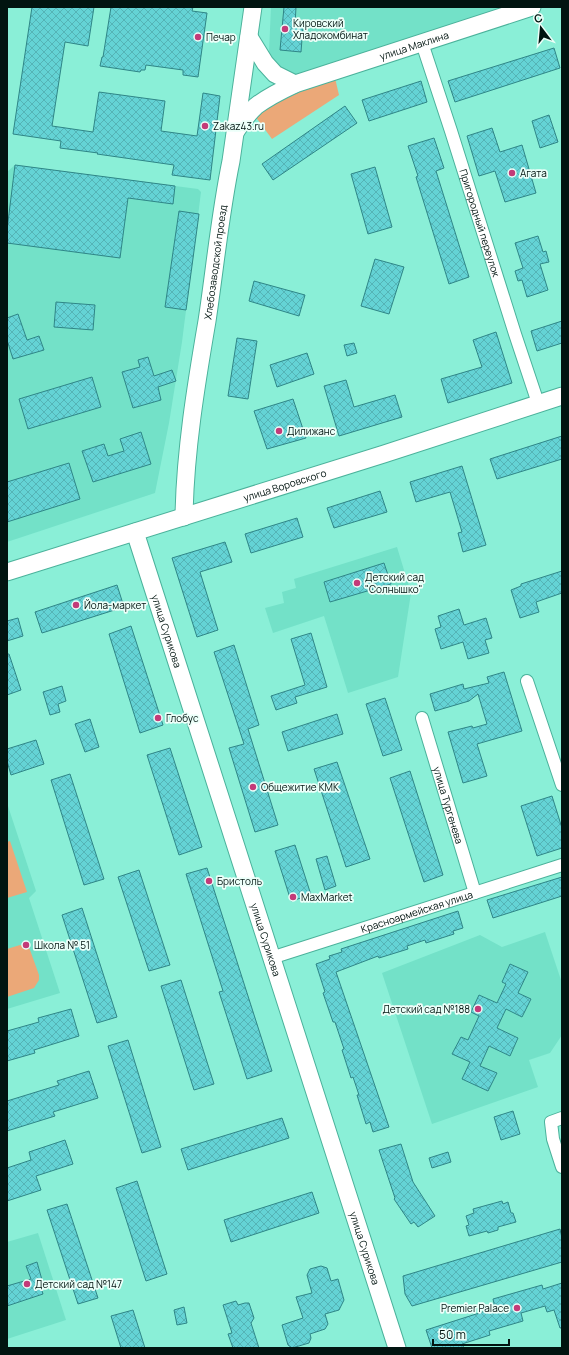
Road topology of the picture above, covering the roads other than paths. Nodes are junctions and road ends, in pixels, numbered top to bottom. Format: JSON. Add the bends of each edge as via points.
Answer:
{"nodes":[{"id":1,"x":253,"y":7,"type":"edge"},
{"id":2,"x":532,"y":7,"type":"edge"},
{"id":3,"x":249,"y":37,"type":"junction"},
{"id":4,"x":422,"y":43,"type":"junction"},
{"id":5,"x":295,"y":84,"type":"junction"},
{"id":6,"x":235,"y":131,"type":"junction"},
{"id":7,"x":562,"y":396,"type":"edge"},
{"id":8,"x":538,"y":403,"type":"junction"},
{"id":9,"x":184,"y":517,"type":"junction"},
{"id":10,"x":135,"y":532,"type":"junction"},
{"id":11,"x":7,"y":572,"type":"edge"},
{"id":12,"x":527,"y":681,"type":"dead end"},
{"id":13,"x":422,"y":718,"type":"dead end"},
{"id":14,"x":562,"y":785,"type":"edge"},
{"id":15,"x":562,"y":865,"type":"edge"},
{"id":16,"x":475,"y":893,"type":"junction"},
{"id":17,"x":271,"y":958,"type":"junction"},
{"id":18,"x":556,"y":1120,"type":"edge"},
{"id":19,"x":562,"y":1167,"type":"edge"},
{"id":20,"x":397,"y":1348,"type":"edge"}],
"edges":[{"from":1,"to":3,"type":"street","name":"Хлебозаводской проезд"},
{"from":2,"to":4,"type":"street","name":"улица Маклина"},
{"from":3,"to":5,"type":"street","via":[[275,74]]},
{"from":3,"to":6,"type":"street","name":"Хлебозаводской проезд"},
{"from":4,"to":5,"type":"street","name":"улица Маклина"},
{"from":4,"to":8,"type":"street","name":"Пригородный переулок"},
{"from":5,"to":6,"type":"street","name":"улица Маклина","via":[[257,106]]},
{"from":6,"to":9,"type":"street","name":"Хлебозаводской проезд","via":[[200,357]]},
{"from":7,"to":8,"type":"street","name":"улица Воровского"},
{"from":8,"to":9,"type":"street","name":"улица Воровского"},
{"from":9,"to":10,"type":"street","name":"улица Воровского"},
{"from":10,"to":11,"type":"street","name":"улица Воровского"},
{"from":10,"to":17,"type":"street","name":"улица Сурикова"},
{"from":12,"to":14,"type":"street"},
{"from":13,"to":16,"type":"street","name":"улица Тургенева"},
{"from":15,"to":16,"type":"street","name":"Красноармейская улица"},
{"from":16,"to":17,"type":"street","name":"Красноармейская улица"},
{"from":17,"to":20,"type":"street","name":"улица Сурикова"},
{"from":18,"to":19,"type":"street","via":[[553,1139]]}]}
